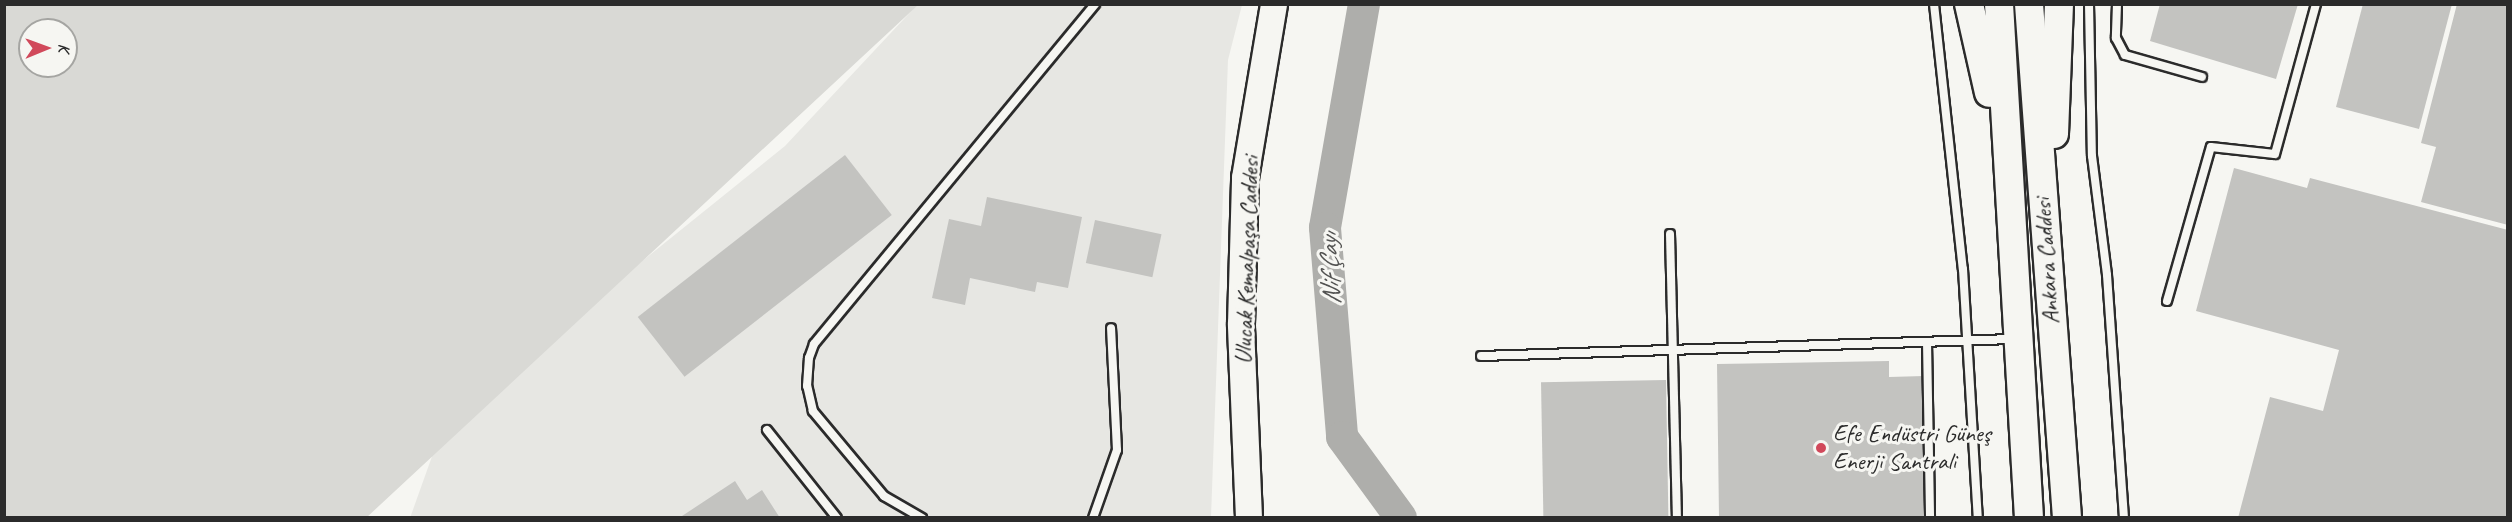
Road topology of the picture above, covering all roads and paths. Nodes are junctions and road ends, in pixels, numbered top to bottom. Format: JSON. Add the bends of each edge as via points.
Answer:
{"nodes":[{"id":1,"x":1095,"y":4,"type":"edge"},
{"id":2,"x":1274,"y":4,"type":"edge"},
{"id":3,"x":1934,"y":4,"type":"edge"},
{"id":4,"x":1969,"y":4,"type":"edge"},
{"id":5,"x":1999,"y":4,"type":"edge"},
{"id":6,"x":2029,"y":4,"type":"edge"},
{"id":7,"x":2059,"y":4,"type":"edge"},
{"id":8,"x":2089,"y":4,"type":"edge"},
{"id":9,"x":2117,"y":4,"type":"edge"},
{"id":10,"x":2316,"y":4,"type":"edge"},
{"id":11,"x":2202,"y":77,"type":"dead end"},
{"id":12,"x":1670,"y":234,"type":"dead end"},
{"id":13,"x":2012,"y":237,"type":"junction"},
{"id":14,"x":2048,"y":271,"type":"junction"},
{"id":15,"x":2167,"y":301,"type":"dead end"},
{"id":16,"x":1111,"y":328,"type":"dead end"},
{"id":17,"x":2017,"y":339,"type":"junction"},
{"id":18,"x":1967,"y":341,"type":"junction"},
{"id":19,"x":1927,"y":342,"type":"junction"},
{"id":20,"x":1673,"y":350,"type":"junction"},
{"id":21,"x":1481,"y":356,"type":"dead end"},
{"id":22,"x":767,"y":430,"type":"dead end"},
{"id":23,"x":837,"y":518,"type":"edge"},
{"id":24,"x":922,"y":518,"type":"edge"},
{"id":25,"x":1093,"y":518,"type":"edge"},
{"id":26,"x":1249,"y":518,"type":"edge"},
{"id":27,"x":1677,"y":518,"type":"edge"},
{"id":28,"x":1930,"y":518,"type":"edge"},
{"id":29,"x":1978,"y":518,"type":"edge"},
{"id":30,"x":2029,"y":518,"type":"edge"},
{"id":31,"x":2067,"y":518,"type":"edge"},
{"id":32,"x":2124,"y":518,"type":"edge"}],
"edges":[{"from":1,"to":24,"type":"lane","via":[[814,344],[809,358],[807,386],[813,411],[884,496]]},
{"from":2,"to":26,"type":"main road","name":"Ulucak Kemalpaşa Caddesi","via":[[1245,178],[1241,324]]},
{"from":3,"to":18,"type":"lane","via":[[1963,269]]},
{"from":4,"to":13,"type":"highway","via":[[1985,67]]},
{"from":5,"to":13,"type":"highway","name":"Ankara Caddesi"},
{"from":6,"to":14,"type":"highway","name":"Ankara Caddesi"},
{"from":7,"to":14,"type":"highway"},
{"from":8,"to":32,"type":"lane","via":[[2092,156],[2107,275]]},
{"from":9,"to":11,"type":"lane","via":[[2116,38],[2125,55]]},
{"from":10,"to":15,"type":"lane","via":[[2275,154],[2211,147]]},
{"from":12,"to":20,"type":"lane"},
{"from":13,"to":17,"type":"highway","name":"Ankara Caddesi"},
{"from":14,"to":31,"type":"highway","name":"Ankara Caddesi"},
{"from":16,"to":25,"type":"lane","via":[[1118,450]]},
{"from":17,"to":18,"type":"lane"},
{"from":17,"to":30,"type":"highway","name":"Ankara Caddesi"},
{"from":18,"to":19,"type":"lane"},
{"from":18,"to":29,"type":"lane"},
{"from":19,"to":20,"type":"lane"},
{"from":19,"to":28,"type":"lane"},
{"from":20,"to":21,"type":"lane"},
{"from":20,"to":27,"type":"lane"},
{"from":22,"to":23,"type":"lane"}]}
